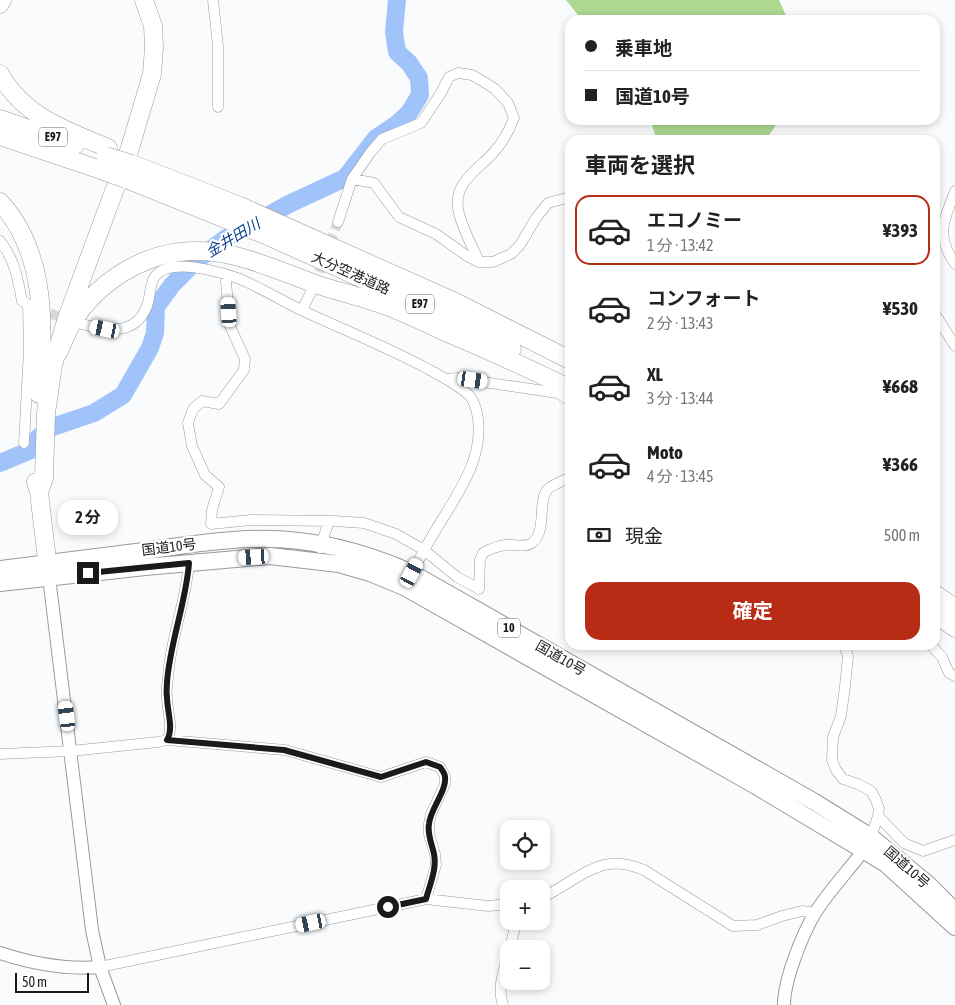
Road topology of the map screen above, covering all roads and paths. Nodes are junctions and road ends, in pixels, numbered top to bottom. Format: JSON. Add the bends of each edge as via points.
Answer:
{"nodes":[{"id":1,"x":2,"y":0,"type":"edge"},
{"id":2,"x":131,"y":0,"type":"edge"},
{"id":3,"x":144,"y":0,"type":"edge"},
{"id":4,"x":213,"y":0,"type":"edge"},
{"id":5,"x":0,"y":4,"type":"edge"},
{"id":6,"x":0,"y":74,"type":"edge"},
{"id":7,"x":218,"y":107,"type":"dead end"},
{"id":8,"x":0,"y":119,"type":"edge"},
{"id":9,"x":0,"y":136,"type":"edge"},
{"id":10,"x":105,"y":158,"type":"junction"},
{"id":11,"x":130,"y":167,"type":"junction"},
{"id":12,"x":352,"y":179,"type":"junction"},
{"id":13,"x":955,"y":190,"type":"edge"},
{"id":14,"x":565,"y":198,"type":"edge"},
{"id":15,"x":0,"y":202,"type":"edge"},
{"id":16,"x":338,"y":222,"type":"tunnel mouth"},
{"id":17,"x":942,"y":226,"type":"junction"},
{"id":18,"x":940,"y":231,"type":"edge"},
{"id":19,"x":0,"y":240,"type":"edge"},
{"id":20,"x":185,"y":259,"type":"junction"},
{"id":21,"x":479,"y":262,"type":"junction"},
{"id":22,"x":955,"y":264,"type":"edge"},
{"id":23,"x":226,"y":275,"type":"junction"},
{"id":24,"x":311,"y":292,"type":"tunnel mouth"},
{"id":25,"x":302,"y":310,"type":"junction"},
{"id":26,"x":940,"y":322,"type":"edge"},
{"id":27,"x":78,"y":323,"type":"tunnel mouth"},
{"id":28,"x":955,"y":346,"type":"edge"},
{"id":29,"x":58,"y":353,"type":"junction"},
{"id":30,"x":565,"y":357,"type":"edge"},
{"id":31,"x":565,"y":377,"type":"edge"},
{"id":32,"x":447,"y":380,"type":"junction"},
{"id":33,"x":565,"y":387,"type":"edge"},
{"id":34,"x":40,"y":391,"type":"junction"},
{"id":35,"x":565,"y":398,"type":"edge"},
{"id":36,"x":41,"y":418,"type":"junction"},
{"id":37,"x":34,"y":447,"type":"junction"},
{"id":38,"x":565,"y":480,"type":"edge"},
{"id":39,"x":328,"y":520,"type":"junction"},
{"id":40,"x":321,"y":544,"type":"junction"},
{"id":41,"x":424,"y":550,"type":"junction"},
{"id":42,"x":317,"y":561,"type":"junction"},
{"id":43,"x":189,"y":563,"type":"junction"},
{"id":44,"x":0,"y":569,"type":"edge"},
{"id":45,"x":48,"y":570,"type":"junction"},
{"id":46,"x":408,"y":580,"type":"junction"},
{"id":47,"x":0,"y":583,"type":"edge"},
{"id":48,"x":940,"y":598,"type":"edge"},
{"id":49,"x":955,"y":608,"type":"edge"},
{"id":50,"x":940,"y":618,"type":"edge"},
{"id":51,"x":955,"y":628,"type":"edge"},
{"id":52,"x":846,"y":650,"type":"edge"},
{"id":53,"x":935,"y":650,"type":"edge"},
{"id":54,"x":955,"y":676,"type":"edge"},
{"id":55,"x":167,"y":740,"type":"junction"},
{"id":56,"x":71,"y":751,"type":"junction"},
{"id":57,"x":0,"y":754,"type":"edge"},
{"id":58,"x":878,"y":816,"type":"junction"},
{"id":59,"x":955,"y":840,"type":"edge"},
{"id":60,"x":867,"y":844,"type":"junction"},
{"id":61,"x":550,"y":894,"type":"edge"},
{"id":62,"x":426,"y":899,"type":"junction"},
{"id":63,"x":500,"y":905,"type":"edge"},
{"id":64,"x":955,"y":911,"type":"edge"},
{"id":65,"x":816,"y":913,"type":"junction"},
{"id":66,"x":955,"y":927,"type":"edge"},
{"id":67,"x":0,"y":953,"type":"edge"},
{"id":68,"x":100,"y":967,"type":"junction"},
{"id":69,"x":501,"y":990,"type":"edge"},
{"id":70,"x":114,"y":1005,"type":"edge"},
{"id":71,"x":503,"y":1005,"type":"edge"},
{"id":72,"x":784,"y":1005,"type":"edge"}],
"edges":[{"from":1,"to":5,"type":"highway"},
{"from":2,"to":34,"type":"highway","via":[[142,32],[141,81],[51,342]]},
{"from":3,"to":29,"type":"highway","via":[[153,26],[152,74],[130,148],[67,318]]},
{"from":4,"to":7,"type":"street","via":[[218,46]]},
{"from":6,"to":10,"type":"highway","via":[[20,101],[36,115],[65,130]]},
{"from":8,"to":10,"type":"highway","number":"E97"},
{"from":9,"to":10,"type":"highway","number":"E97"},
{"from":10,"to":11,"type":"highway","number":"E97","bridge":true},
{"from":11,"to":30,"type":"highway","name":"大分空港道路","number":"E97","via":[[240,206],[455,302]]},
{"from":11,"to":31,"type":"highway","name":"大分空港道路","number":"E97","via":[[224,217],[463,324]]},
{"from":12,"to":16,"type":"street"},
{"from":12,"to":21,"type":"street","via":[[374,183],[399,217],[436,234]]},
{"from":12,"to":21,"type":"street","via":[[382,139],[421,123],[449,77],[458,73],[472,75],[495,89],[508,103],[514,118],[495,151],[470,176],[458,195],[460,217]]},
{"from":13,"to":17,"type":"street"},
{"from":14,"to":21,"type":"street","via":[[548,203],[511,254],[493,262]]},
{"from":15,"to":34,"type":"highway","via":[[14,218],[26,240],[38,280]]},
{"from":17,"to":18,"type":"street"},
{"from":17,"to":22,"type":"street","via":[[944,241]]},
{"from":19,"to":37,"type":"street","via":[[16,270],[22,301],[30,306]]},
{"from":20,"to":23,"type":"street","via":[[202,269]]},
{"from":20,"to":27,"type":"street","via":[[154,278],[147,307],[132,324],[116,330]]},
{"from":20,"to":29,"type":"highway","via":[[178,252],[114,276],[83,307]]},
{"from":20,"to":33,"type":"highway","via":[[227,254],[249,259],[383,305]]},
{"from":23,"to":25,"type":"street"},
{"from":23,"to":39,"type":"street","via":[[230,326],[245,359],[244,370],[219,404],[202,401],[193,409],[188,423],[192,446],[205,475],[219,487],[211,524],[251,520]]},
{"from":24,"to":25,"type":"street"},
{"from":25,"to":32,"type":"street"},
{"from":26,"to":28,"type":"street"},
{"from":29,"to":36,"type":"highway"},
{"from":32,"to":35,"type":"street","via":[[456,378],[558,393]]},
{"from":32,"to":41,"type":"street","via":[[471,397],[477,411],[478,446],[465,482]]},
{"from":34,"to":36,"type":"highway"},
{"from":36,"to":37,"type":"highway"},
{"from":37,"to":45,"type":"highway","via":[[35,478]]},
{"from":38,"to":41,"type":"street","via":[[545,493],[538,532],[531,544],[503,545],[483,553],[479,589],[457,577]]},
{"from":39,"to":40,"type":"street"},
{"from":39,"to":41,"type":"street","via":[[364,523],[396,534]]},
{"from":40,"to":42,"type":"street"},
{"from":40,"to":45,"type":"highway","name":"国道10号","number":"10","via":[[250,538]]},
{"from":40,"to":46,"type":"highway","name":"国道10号","number":"10","via":[[357,551],[388,562]]},
{"from":41,"to":46,"type":"street"},
{"from":42,"to":43,"type":"highway","name":"国道10号","number":"10","via":[[270,556]]},
{"from":42,"to":46,"type":"highway","name":"国道10号","number":"10"},
{"from":43,"to":45,"type":"highway","name":"国道10号","number":"10"},
{"from":43,"to":55,"type":"street","via":[[188,581],[168,668],[166,698],[170,728]]},
{"from":44,"to":45,"type":"highway","name":"国道10号","number":"10"},
{"from":45,"to":47,"type":"highway","name":"国道10号","number":"10"},
{"from":45,"to":56,"type":"street"},
{"from":46,"to":60,"type":"highway","name":"国道10号","number":"10","via":[[812,801]]},
{"from":48,"to":49,"type":"highway"},
{"from":50,"to":51,"type":"highway"},
{"from":52,"to":58,"type":"street","via":[[845,686],[841,716],[833,738],[832,760],[843,779],[871,791],[879,809]]},
{"from":53,"to":54,"type":"street","via":[[949,673]]},
{"from":55,"to":56,"type":"street"},
{"from":55,"to":62,"type":"street","via":[[284,750],[381,777],[426,762],[440,767],[446,776],[429,824],[436,864]]},
{"from":56,"to":57,"type":"street"},
{"from":56,"to":68,"type":"street","via":[[92,930]]},
{"from":58,"to":59,"type":"street","via":[[904,843],[924,851]]},
{"from":58,"to":60,"type":"street"},
{"from":60,"to":64,"type":"highway","name":"国道10号","number":"10","via":[[929,885]]},
{"from":60,"to":65,"type":"street"},
{"from":60,"to":66,"type":"highway","name":"国道10号","number":"10"},
{"from":61,"to":65,"type":"street","via":[[585,873],[610,864],[630,865],[644,870],[733,926],[757,925],[802,911]]},
{"from":62,"to":63,"type":"street"},
{"from":62,"to":68,"type":"street"},
{"from":65,"to":72,"type":"street","via":[[792,967]]},
{"from":67,"to":68,"type":"street","via":[[50,966]]},
{"from":68,"to":70,"type":"street"},
{"from":69,"to":71,"type":"street"}]}
